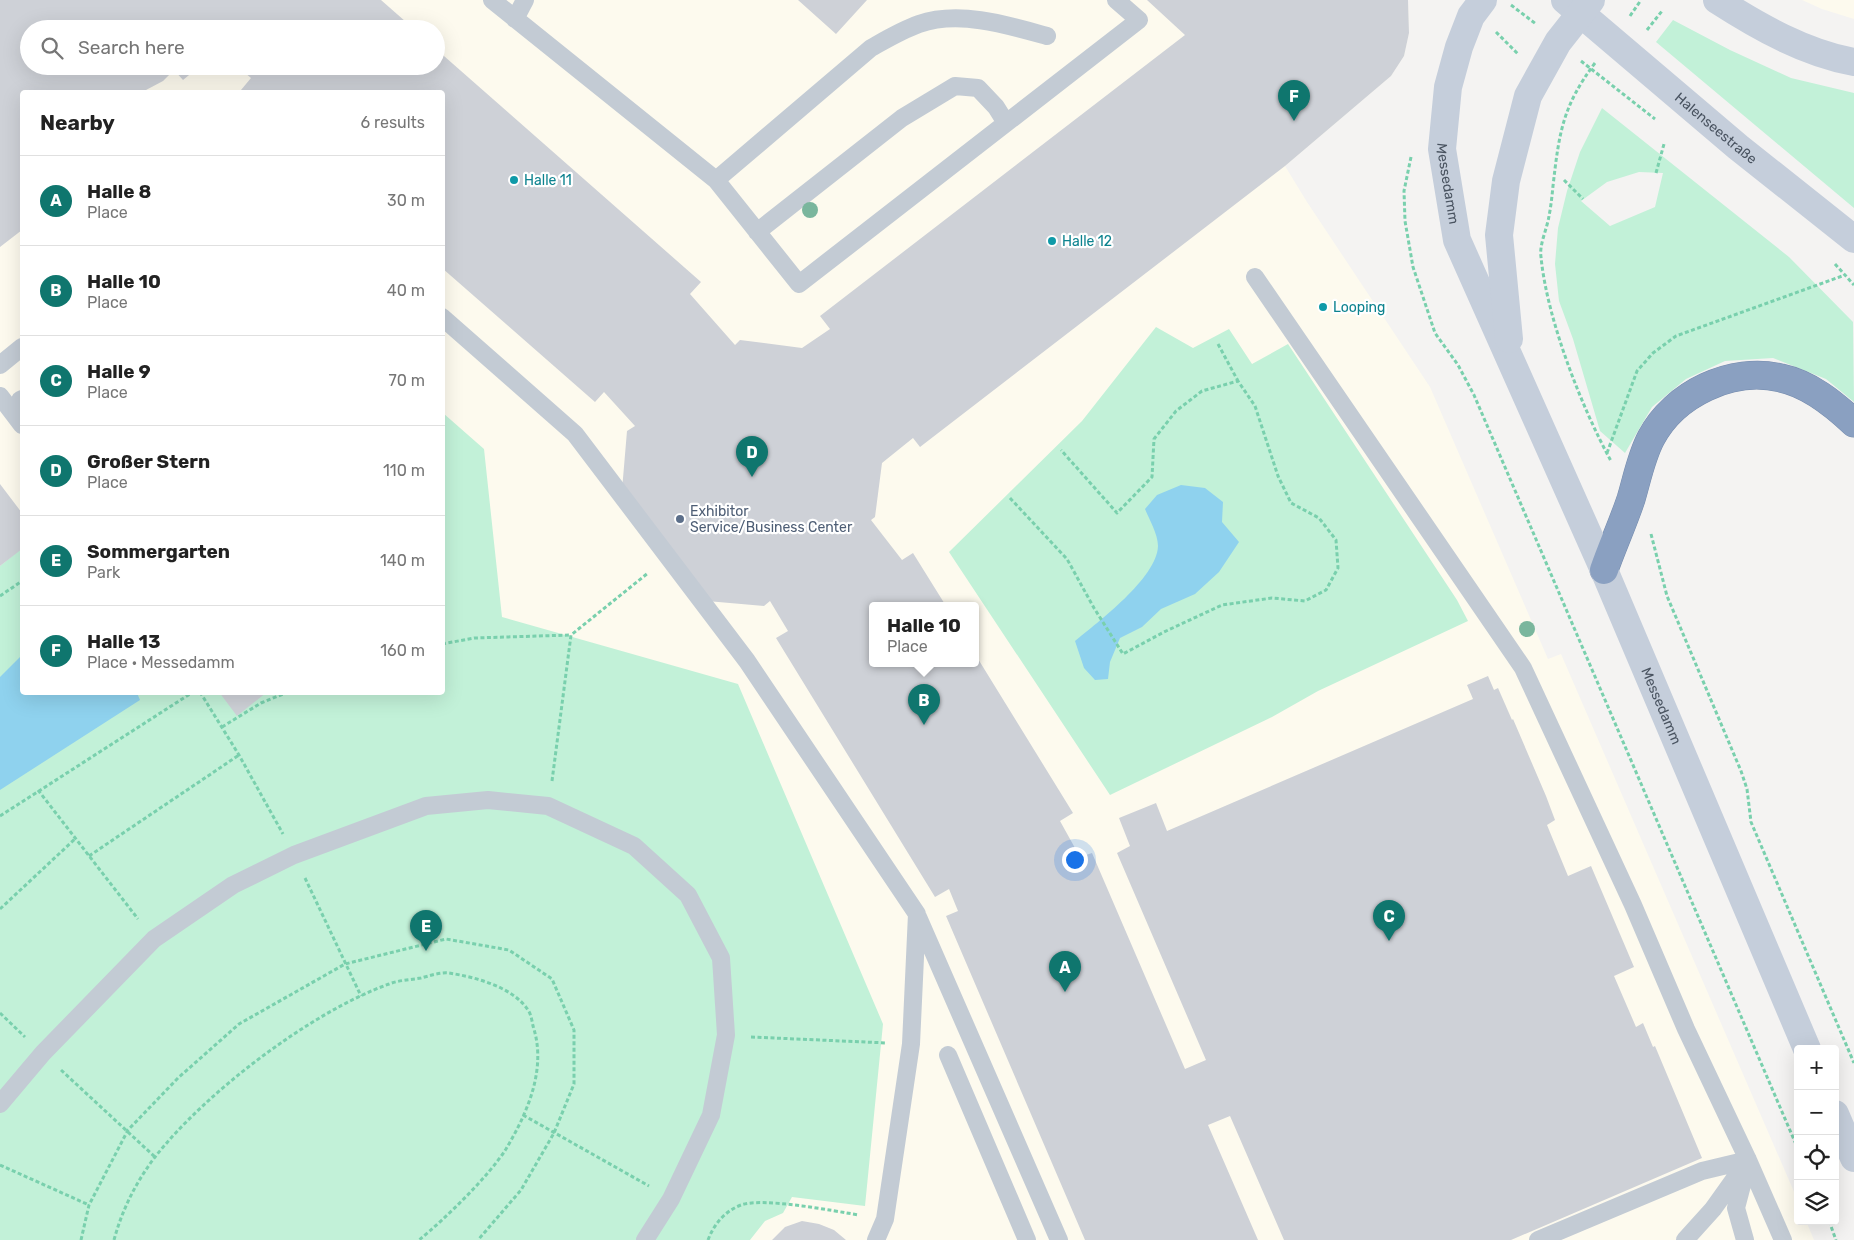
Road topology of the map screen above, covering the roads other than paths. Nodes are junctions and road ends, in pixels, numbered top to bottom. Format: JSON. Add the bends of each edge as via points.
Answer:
{"nodes":[{"id":1,"x":492,"y":0,"type":"edge"},
{"id":2,"x":525,"y":0,"type":"edge"},
{"id":3,"x":1116,"y":0,"type":"edge"},
{"id":4,"x":1483,"y":0,"type":"edge"},
{"id":5,"x":1717,"y":0,"type":"edge"},
{"id":6,"x":1579,"y":4,"type":"edge"},
{"id":7,"x":515,"y":19,"type":"junction"},
{"id":8,"x":1047,"y":36,"type":"dead end"},
{"id":9,"x":1854,"y":62,"type":"edge"},
{"id":10,"x":1006,"y":123,"type":"junction"},
{"id":11,"x":716,"y":180,"type":"junction"},
{"id":12,"x":758,"y":232,"type":"junction"},
{"id":13,"x":1854,"y":239,"type":"edge"},
{"id":14,"x":1255,"y":278,"type":"dead end"},
{"id":15,"x":445,"y":320,"type":"edge"},
{"id":16,"x":20,"y":349,"type":"edge"},
{"id":17,"x":1512,"y":363,"type":"junction"},
{"id":18,"x":0,"y":365,"type":"edge"},
{"id":19,"x":0,"y":396,"type":"edge"},
{"id":20,"x":20,"y":422,"type":"edge"},
{"id":21,"x":1854,"y":423,"type":"edge"},
{"id":22,"x":1604,"y":570,"type":"junction"},
{"id":23,"x":917,"y":914,"type":"junction"},
{"id":24,"x":1805,"y":1045,"type":"edge"},
{"id":25,"x":948,"y":1055,"type":"dead end"},
{"id":26,"x":0,"y":1104,"type":"edge"},
{"id":27,"x":1839,"y":1123,"type":"edge"},
{"id":28,"x":1854,"y":1158,"type":"edge"},
{"id":29,"x":1748,"y":1160,"type":"junction"},
{"id":30,"x":645,"y":1240,"type":"edge"},
{"id":31,"x":876,"y":1240,"type":"edge"},
{"id":32,"x":1027,"y":1240,"type":"edge"},
{"id":33,"x":1059,"y":1240,"type":"edge"},
{"id":34,"x":1538,"y":1240,"type":"edge"},
{"id":35,"x":1685,"y":1240,"type":"edge"},
{"id":36,"x":1745,"y":1240,"type":"edge"},
{"id":37,"x":1783,"y":1240,"type":"edge"}],
"edges":[{"from":1,"to":7,"type":"lane"},
{"from":2,"to":7,"type":"lane"},
{"from":3,"to":10,"type":"lane","via":[[1139,20]]},
{"from":4,"to":17,"type":"main road","name":"Messedamm","via":[[1471,16],[1459,47],[1448,87],[1442,149],[1457,240]]},
{"from":5,"to":9,"type":"main road","via":[[1809,49]]},
{"from":6,"to":13,"type":"main road","name":"Halenseestraße","via":[[1738,147]]},
{"from":6,"to":17,"type":"main road","name":"Messedamm","via":[[1528,96],[1506,181],[1499,235]]},
{"from":7,"to":11,"type":"lane"},
{"from":8,"to":11,"type":"lane","via":[[995,23],[950,19],[921,23],[898,33],[871,48]]},
{"from":10,"to":12,"type":"lane","via":[[978,88],[955,86],[902,118]]},
{"from":10,"to":12,"type":"lane","via":[[799,284]]},
{"from":11,"to":12,"type":"lane"},
{"from":14,"to":29,"type":"lane","via":[[1522,668]]},
{"from":15,"to":23,"type":"lane","via":[[575,434],[748,661]]},
{"from":16,"to":18,"type":"lane"},
{"from":17,"to":22,"type":"main road","name":"Messedamm"},
{"from":19,"to":20,"type":"lane"},
{"from":21,"to":22,"type":"highway","via":[[1834,404],[1806,387],[1780,378],[1753,375],[1718,382],[1688,396],[1667,415],[1652,437]]},
{"from":22,"to":24,"type":"main road","name":"Messedamm"},
{"from":23,"to":31,"type":"lane","via":[[911,1044],[885,1219]]},
{"from":23,"to":33,"type":"lane"},
{"from":25,"to":32,"type":"lane"},
{"from":26,"to":30,"type":"lane","via":[[43,1053],[154,939],[233,886],[294,855],[426,806],[488,800],[548,806],[634,846],[688,895],[721,958],[726,1036],[711,1115],[671,1198]]},
{"from":27,"to":28,"type":"main road"},
{"from":29,"to":34,"type":"lane","via":[[1702,1171]]},
{"from":29,"to":35,"type":"lane","via":[[1713,1209]]},
{"from":29,"to":36,"type":"lane","via":[[1736,1208]]},
{"from":29,"to":37,"type":"lane"}]}
